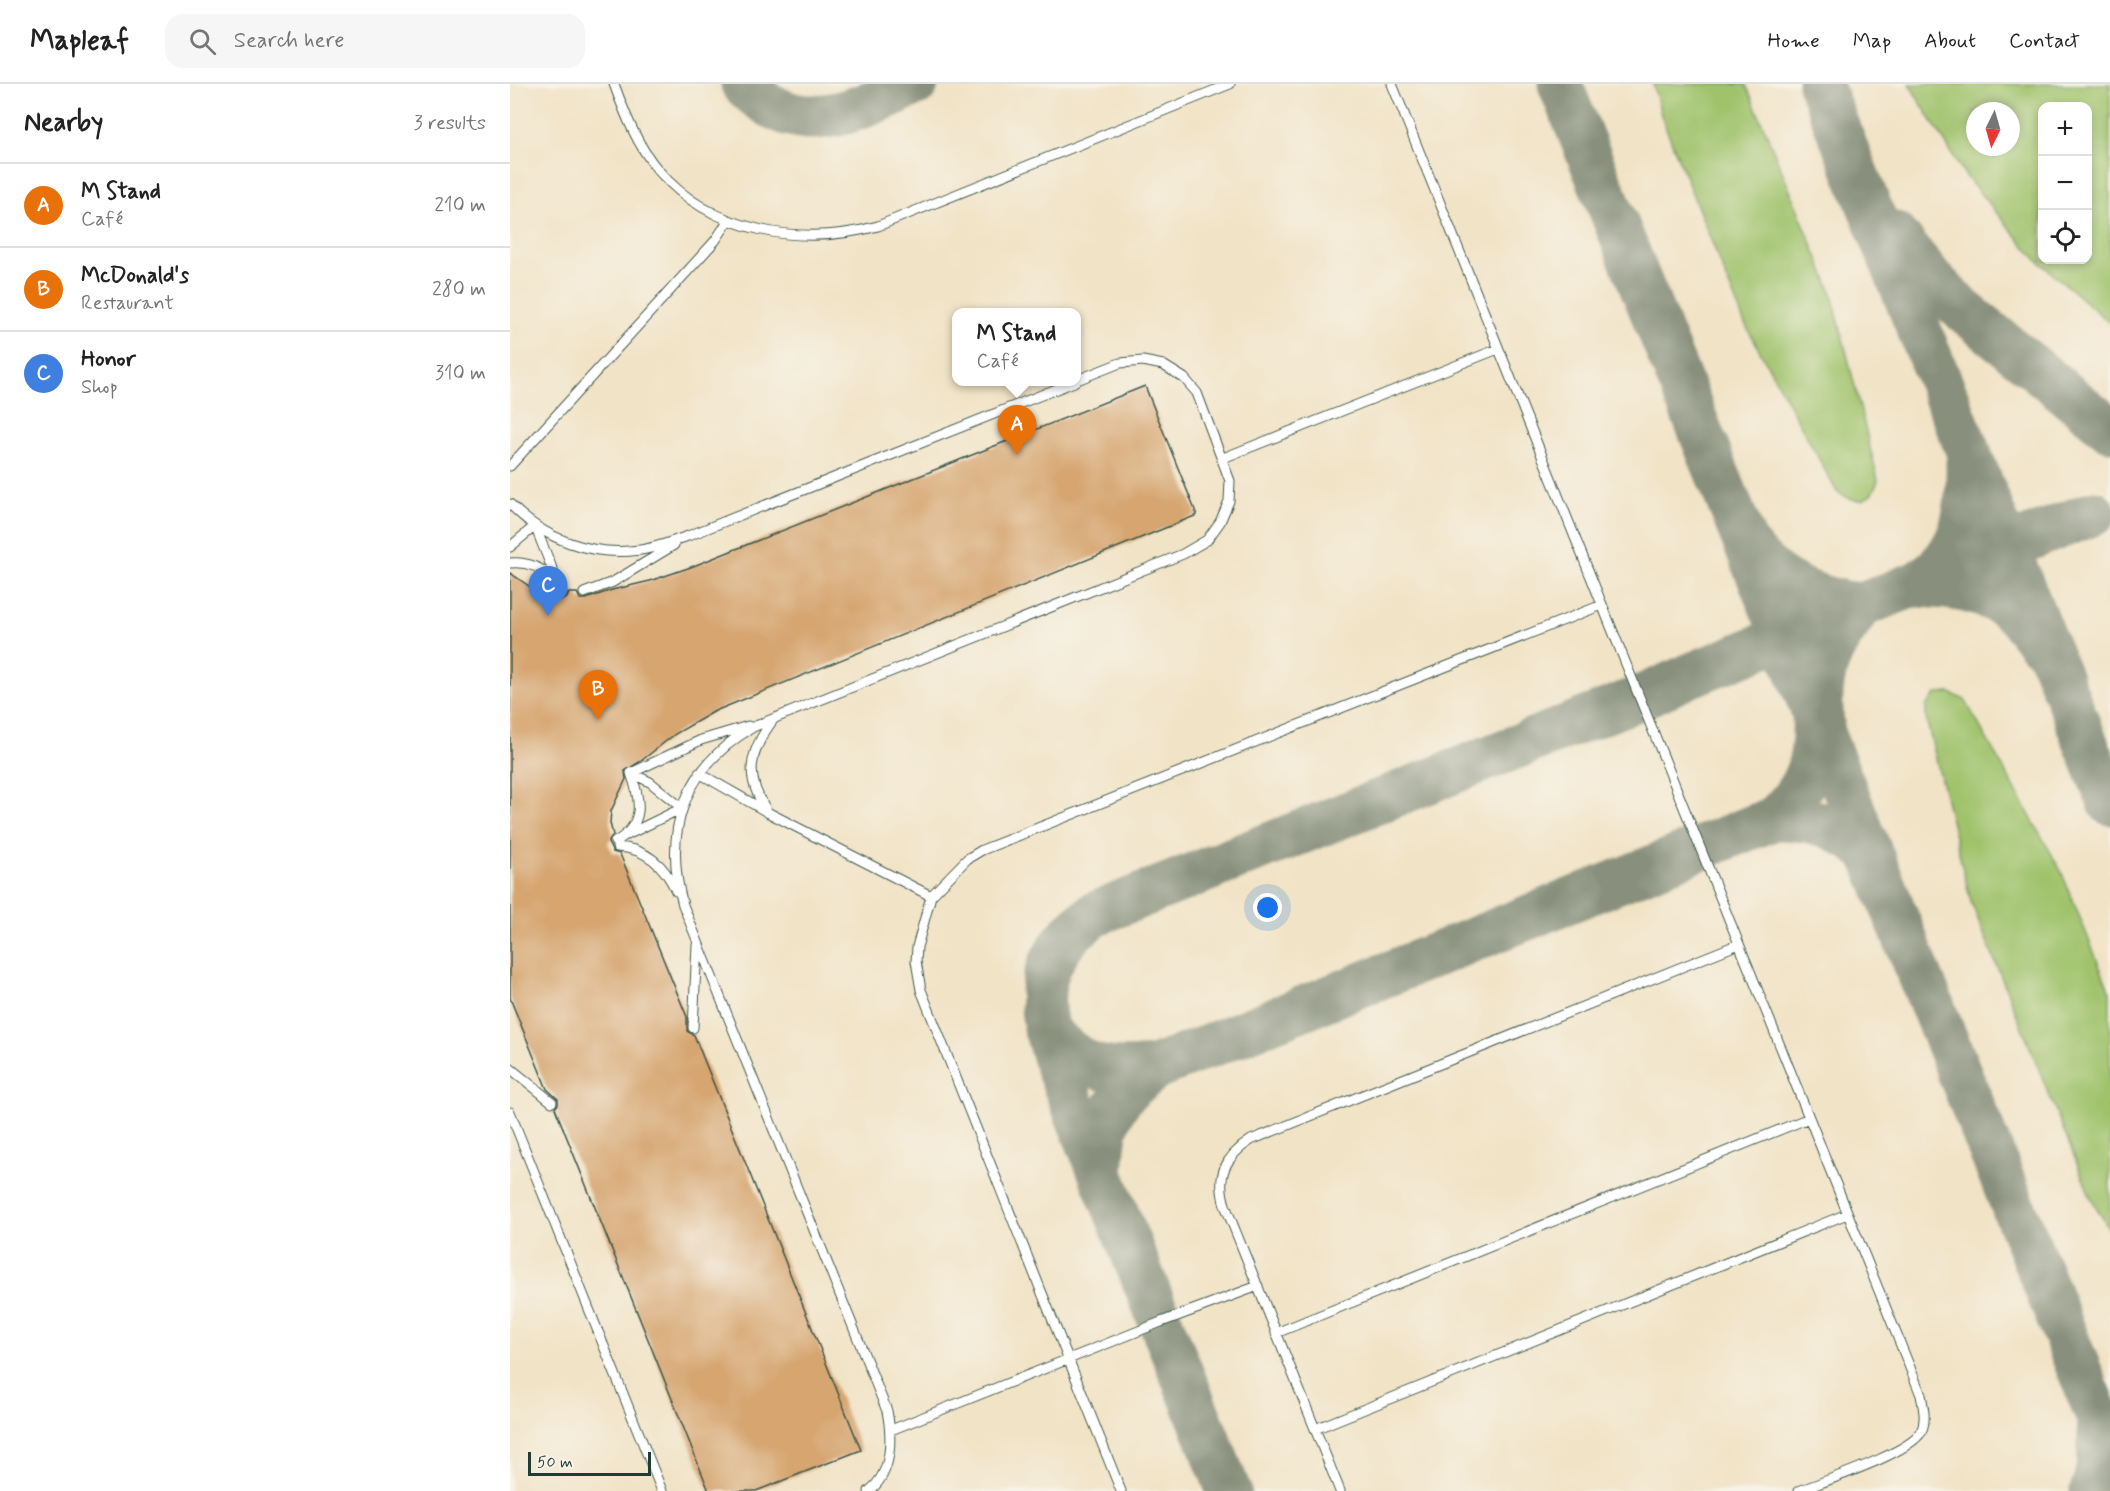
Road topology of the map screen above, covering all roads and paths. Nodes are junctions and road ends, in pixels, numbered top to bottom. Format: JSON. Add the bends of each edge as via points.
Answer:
{"nodes":[{"id":1,"x":614,"y":84,"type":"edge"},
{"id":2,"x":1230,"y":84,"type":"edge"},
{"id":3,"x":1392,"y":84,"type":"edge"},
{"id":4,"x":729,"y":220,"type":"junction"},
{"id":5,"x":1498,"y":349,"type":"junction"},
{"id":6,"x":1081,"y":379,"type":"edge"},
{"id":7,"x":1063,"y":386,"type":"edge"},
{"id":8,"x":1223,"y":458,"type":"junction"},
{"id":9,"x":510,"y":466,"type":"edge"},
{"id":10,"x":510,"y":504,"type":"edge"},
{"id":11,"x":535,"y":526,"type":"junction"},
{"id":12,"x":688,"y":536,"type":"junction"},
{"id":13,"x":510,"y":548,"type":"edge"},
{"id":14,"x":510,"y":563,"type":"edge"},
{"id":15,"x":558,"y":581,"type":"junction"},
{"id":16,"x":584,"y":592,"type":"dead end"},
{"id":17,"x":562,"y":593,"type":"dead end"},
{"id":18,"x":1602,"y":605,"type":"junction"},
{"id":19,"x":775,"y":718,"type":"junction"},
{"id":20,"x":631,"y":773,"type":"junction"},
{"id":21,"x":699,"y":773,"type":"junction"},
{"id":22,"x":682,"y":808,"type":"junction"},
{"id":23,"x":769,"y":813,"type":"junction"},
{"id":24,"x":625,"y":836,"type":"junction"},
{"id":25,"x":931,"y":896,"type":"junction"},
{"id":26,"x":683,"y":905,"type":"junction"},
{"id":27,"x":697,"y":940,"type":"junction"},
{"id":28,"x":1739,"y":944,"type":"junction"},
{"id":29,"x":693,"y":1028,"type":"dead end"},
{"id":30,"x":510,"y":1068,"type":"edge"},
{"id":31,"x":552,"y":1102,"type":"dead end"},
{"id":32,"x":510,"y":1112,"type":"edge"},
{"id":33,"x":1809,"y":1118,"type":"junction"},
{"id":34,"x":1847,"y":1214,"type":"junction"},
{"id":35,"x":1258,"y":1287,"type":"junction"},
{"id":36,"x":1276,"y":1333,"type":"junction"},
{"id":37,"x":1069,"y":1360,"type":"junction"},
{"id":38,"x":1315,"y":1429,"type":"junction"},
{"id":39,"x":891,"y":1430,"type":"junction"},
{"id":40,"x":662,"y":1491,"type":"edge"},
{"id":41,"x":869,"y":1491,"type":"edge"},
{"id":42,"x":1121,"y":1491,"type":"edge"},
{"id":43,"x":1340,"y":1491,"type":"edge"},
{"id":44,"x":1799,"y":1491,"type":"edge"}],
"edges":[{"from":1,"to":4,"type":"lane","via":[[626,116],[658,170],[680,190]]},
{"from":2,"to":4,"type":"lane","via":[[862,231],[832,236],[788,235]]},
{"from":3,"to":5,"type":"lane"},
{"from":4,"to":9,"type":"lane","via":[[715,241]]},
{"from":5,"to":8,"type":"lane"},
{"from":5,"to":18,"type":"lane"},
{"from":6,"to":8,"type":"lane","via":[[1120,363],[1143,361],[1162,365],[1184,378],[1197,393]]},
{"from":7,"to":12,"type":"lane"},
{"from":8,"to":19,"type":"lane","via":[[1230,481],[1229,501],[1207,540],[1183,554]]},
{"from":10,"to":11,"type":"lane"},
{"from":11,"to":12,"type":"lane","via":[[571,544],[616,552],[641,550]]},
{"from":11,"to":13,"type":"lane"},
{"from":11,"to":15,"type":"lane"},
{"from":12,"to":16,"type":"lane","via":[[620,579]]},
{"from":14,"to":15,"type":"lane","via":[[538,567]]},
{"from":15,"to":17,"type":"lane"},
{"from":18,"to":25,"type":"lane","via":[[982,850],[967,859]]},
{"from":18,"to":28,"type":"lane"},
{"from":19,"to":20,"type":"lane","via":[[701,740]]},
{"from":19,"to":21,"type":"lane","via":[[732,740]]},
{"from":19,"to":23,"type":"lane","via":[[761,736],[752,759],[758,798]]},
{"from":20,"to":22,"type":"lane","via":[[650,782]]},
{"from":20,"to":24,"type":"lane","via":[[639,808],[633,827]]},
{"from":21,"to":22,"type":"lane"},
{"from":21,"to":23,"type":"lane"},
{"from":22,"to":24,"type":"lane"},
{"from":22,"to":26,"type":"lane","via":[[676,865]]},
{"from":23,"to":25,"type":"lane"},
{"from":24,"to":26,"type":"lane","via":[[616,844],[642,852],[657,863]]},
{"from":25,"to":37,"type":"lane","via":[[917,946],[921,990]]},
{"from":26,"to":27,"type":"lane"},
{"from":27,"to":29,"type":"lane"},
{"from":27,"to":39,"type":"lane","via":[[880,1390]]},
{"from":28,"to":33,"type":"lane"},
{"from":28,"to":35,"type":"lane","via":[[1251,1140],[1237,1149],[1223,1171],[1222,1194]]},
{"from":30,"to":31,"type":"lane"},
{"from":32,"to":40,"type":"lane"},
{"from":33,"to":34,"type":"lane"},
{"from":33,"to":36,"type":"lane"},
{"from":34,"to":38,"type":"lane"},
{"from":34,"to":44,"type":"lane","via":[[1921,1395],[1924,1416],[1921,1432],[1906,1447]]},
{"from":35,"to":36,"type":"lane"},
{"from":35,"to":37,"type":"lane"},
{"from":36,"to":38,"type":"lane"},
{"from":37,"to":39,"type":"lane"},
{"from":37,"to":42,"type":"lane"},
{"from":38,"to":43,"type":"lane"},
{"from":39,"to":41,"type":"lane","via":[[884,1472]]}]}
